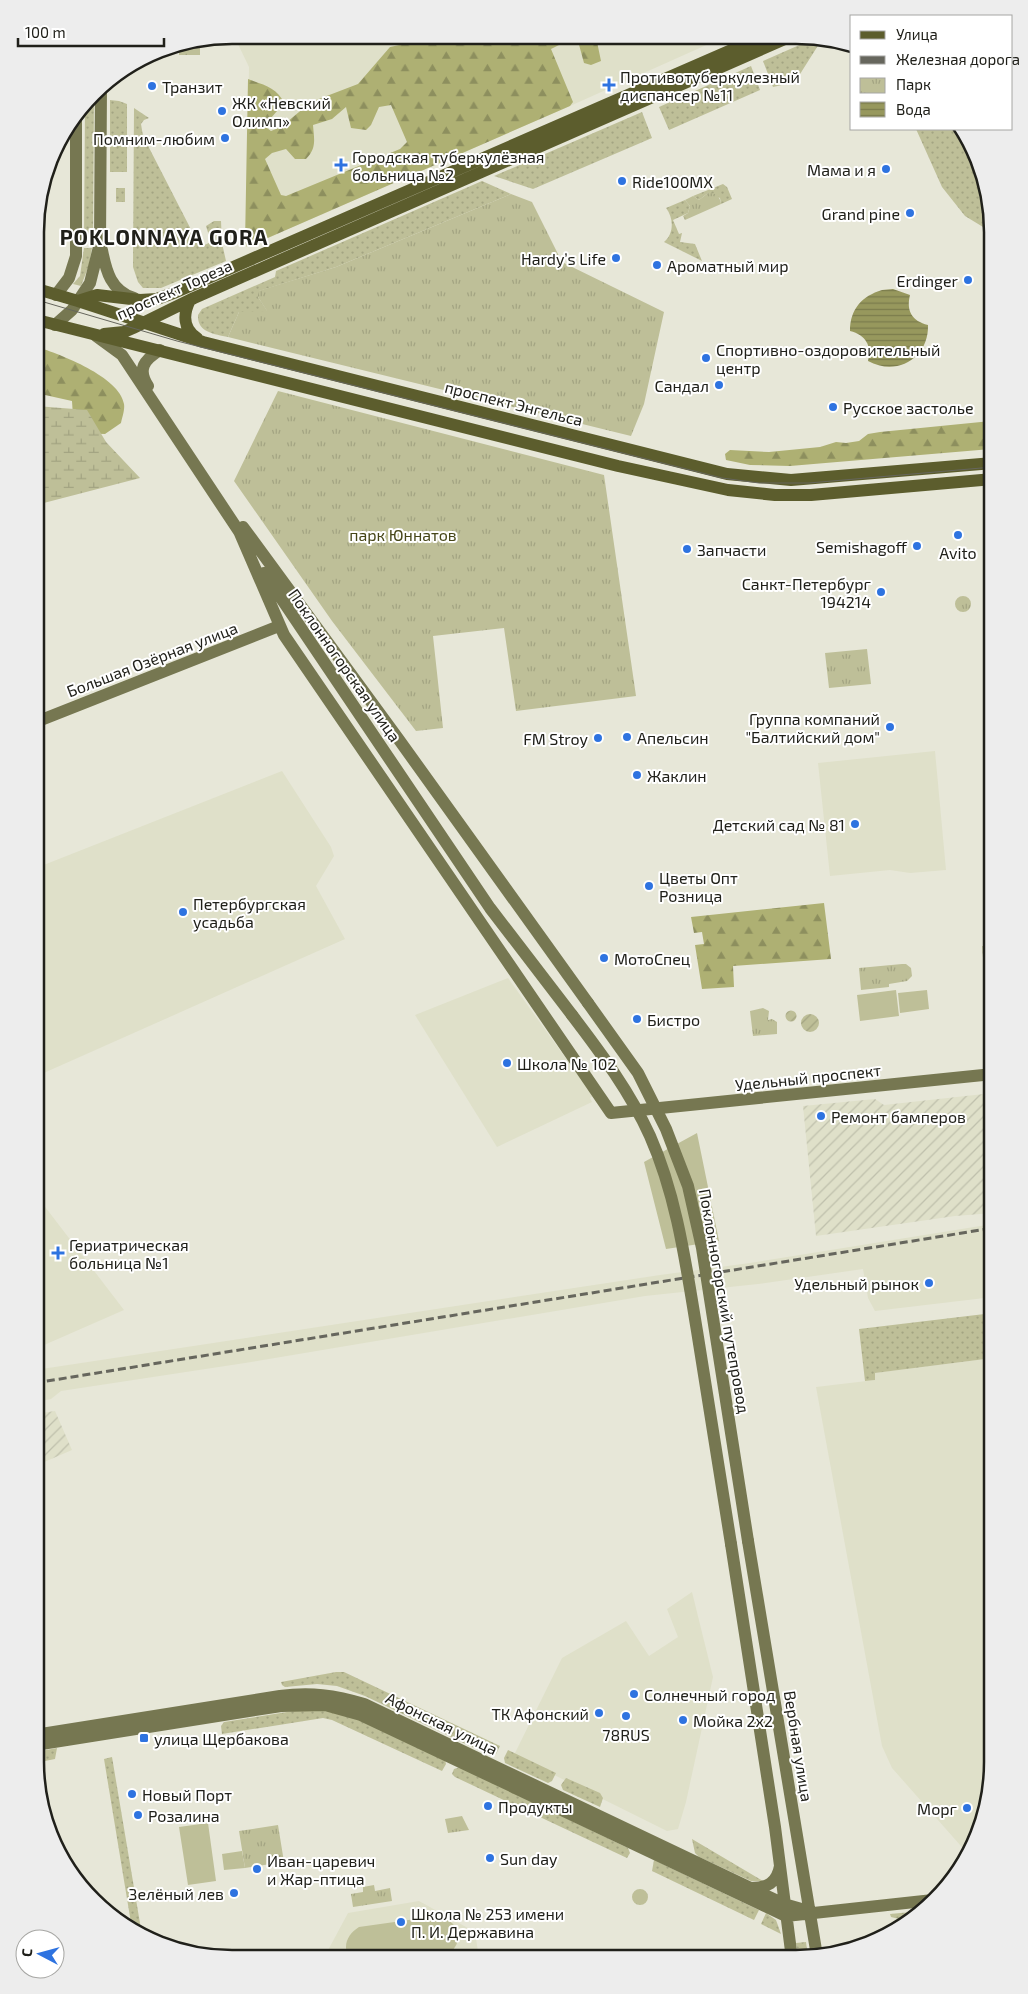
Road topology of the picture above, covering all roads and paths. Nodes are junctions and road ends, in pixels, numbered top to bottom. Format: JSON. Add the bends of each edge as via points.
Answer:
{"nodes":[{"id":1,"x":745,"y":44,"type":"edge"},
{"id":2,"x":773,"y":44,"type":"edge"},
{"id":3,"x":101,"y":97,"type":"edge"},
{"id":4,"x":76,"y":126,"type":"edge"},
{"id":5,"x":100,"y":243,"type":"junction"},
{"id":6,"x":44,"y":291,"type":"edge"},
{"id":7,"x":56,"y":295,"type":"junction"},
{"id":8,"x":78,"y":300,"type":"junction"},
{"id":9,"x":140,"y":300,"type":"junction"},
{"id":10,"x":190,"y":300,"type":"junction"},
{"id":11,"x":44,"y":322,"type":"edge"},
{"id":12,"x":144,"y":322,"type":"junction"},
{"id":13,"x":55,"y":325,"type":"junction"},
{"id":14,"x":94,"y":335,"type":"junction"},
{"id":15,"x":204,"y":342,"type":"junction"},
{"id":16,"x":160,"y":350,"type":"junction"},
{"id":17,"x":590,"y":439,"type":"junction"},
{"id":18,"x":586,"y":458,"type":"junction"},
{"id":19,"x":984,"y":464,"type":"edge"},
{"id":20,"x":984,"y":480,"type":"edge"},
{"id":21,"x":239,"y":531,"type":"junction"},
{"id":22,"x":279,"y":626,"type":"junction"},
{"id":23,"x":44,"y":719,"type":"edge"},
{"id":24,"x":588,"y":1003,"type":"joint"},
{"id":25,"x":572,"y":1015,"type":"joint"},
{"id":26,"x":984,"y":1075,"type":"edge"},
{"id":27,"x":611,"y":1113,"type":"joint"},
{"id":28,"x":748,"y":1541,"type":"joint"},
{"id":29,"x":44,"y":1734,"type":"edge"},
{"id":30,"x":44,"y":1744,"type":"edge"},
{"id":31,"x":780,"y":1866,"type":"junction"},
{"id":32,"x":751,"y":1888,"type":"junction"},
{"id":33,"x":923,"y":1901,"type":"edge"},
{"id":34,"x":785,"y":1910,"type":"junction"},
{"id":35,"x":809,"y":1912,"type":"junction"},
{"id":36,"x":815,"y":1949,"type":"edge"},
{"id":37,"x":791,"y":1950,"type":"edge"}],
"edges":[{"from":1,"to":9,"type":"main road","name":"проспект Тореза","via":[[183,289],[157,299]]},
{"from":2,"to":10,"type":"main road","name":"проспект Тореза"},
{"from":3,"to":5,"type":"main road"},
{"from":4,"to":7,"type":"main road","via":[[76,256],[69,278]]},
{"from":5,"to":8,"type":"main road","via":[[92,276]]},
{"from":5,"to":9,"type":"main road","via":[[110,280],[128,296]]},
{"from":6,"to":7,"type":"main road","name":"проспект Энгельса"},
{"from":7,"to":8,"type":"main road","name":"проспект Энгельса"},
{"from":8,"to":9,"type":"main road","name":"проспект Тореза","via":[[98,295]]},
{"from":8,"to":12,"type":"main road","name":"проспект Энгельса"},
{"from":8,"to":13,"type":"main road"},
{"from":10,"to":12,"type":"main road","name":"проспект Тореза"},
{"from":10,"to":15,"type":"main road","via":[[185,320],[188,329]]},
{"from":11,"to":13,"type":"main road"},
{"from":12,"to":14,"type":"main road","name":"проспект Тореза","via":[[124,332]]},
{"from":12,"to":15,"type":"main road","name":"проспект Энгельса"},
{"from":13,"to":14,"type":"main road"},
{"from":14,"to":16,"type":"main road"},
{"from":14,"to":21,"type":"main road","name":"Поклонногорская улица","via":[[122,355]]},
{"from":15,"to":17,"type":"main road","name":"проспект Энгельса"},
{"from":16,"to":18,"type":"main road"},
{"from":16,"to":24,"type":"main road","name":"Поклонногорская улица","via":[[144,364],[143,378],[170,420],[245,530]]},
{"from":17,"to":18,"type":"main road","via":[[591,452]]},
{"from":17,"to":19,"type":"main road","name":"проспект Энгельса","via":[[718,472],[774,480]]},
{"from":18,"to":20,"type":"main road","via":[[728,490],[786,496]]},
{"from":21,"to":22,"type":"main road","name":"Поклонногорская улица"},
{"from":21,"to":25,"type":"main road","name":"Поклонногорская улица","via":[[276,593],[490,908]]},
{"from":22,"to":23,"type":"main road","name":"Большая Озёрная улица"},
{"from":22,"to":27,"type":"main road","name":"Поклонногорская улица"},
{"from":24,"to":28,"type":"main road","name":"Поклонногорский путепровод","bridge":true,"via":[[638,1073],[666,1129],[688,1186],[702,1248]]},
{"from":25,"to":31,"type":"main road","name":"Поклонногорский путепровод","bridge":true,"via":[[622,1084],[650,1136],[670,1194],[684,1252]]},
{"from":26,"to":27,"type":"main road","name":"Удельный проспект"},
{"from":28,"to":35,"type":"main road","name":"Вербная улица"},
{"from":29,"to":32,"type":"main road","name":"Афонская улица","via":[[293,1694],[314,1693],[343,1698],[364,1704]]},
{"from":30,"to":34,"type":"main road","name":"Афонская улица","via":[[281,1706],[314,1704],[342,1709]]},
{"from":31,"to":32,"type":"main road","via":[[770,1885]]},
{"from":31,"to":34,"type":"main road"},
{"from":32,"to":34,"type":"main road","name":"Афонская улица"},
{"from":33,"to":35,"type":"main road"},
{"from":34,"to":35,"type":"main road"},
{"from":34,"to":37,"type":"main road"},
{"from":35,"to":36,"type":"main road","name":"Вербная улица"}]}
